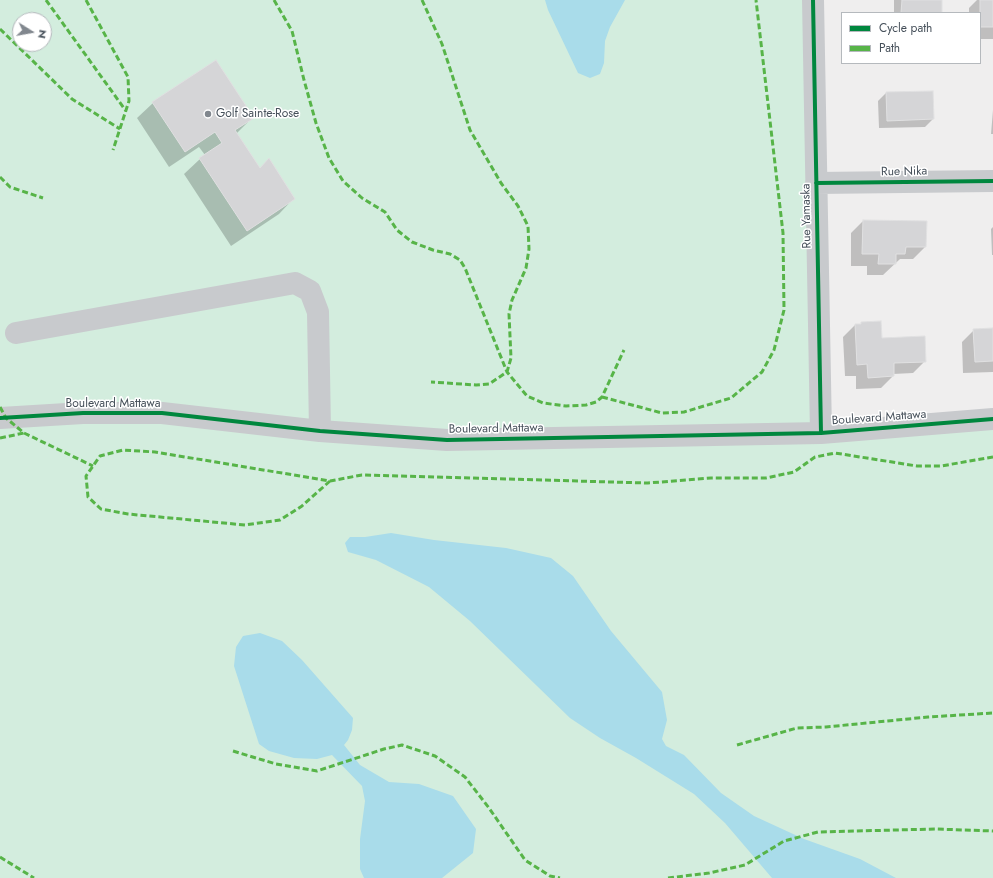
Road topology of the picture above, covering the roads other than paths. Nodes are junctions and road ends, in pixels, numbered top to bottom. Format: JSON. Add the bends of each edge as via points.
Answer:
{"nodes":[{"id":1,"x":813,"y":0,"type":"edge"},
{"id":2,"x":993,"y":181,"type":"edge"},
{"id":3,"x":816,"y":183,"type":"junction"},
{"id":4,"x":16,"y":333,"type":"dead end"},
{"id":5,"x":0,"y":418,"type":"edge"},
{"id":6,"x":993,"y":419,"type":"edge"},
{"id":7,"x":320,"y":431,"type":"junction"},
{"id":8,"x":821,"y":433,"type":"junction"}],
"edges":[{"from":1,"to":3,"type":"street","name":"Rue Yamaska"},
{"from":2,"to":3,"type":"street","name":"Rue Nika"},
{"from":3,"to":8,"type":"street","name":"Rue Yamaska"},
{"from":4,"to":7,"type":"street","via":[[295,283],[310,291],[318,312]]},
{"from":5,"to":7,"type":"street","name":"Boulevard Mattawa","via":[[83,412],[162,413]]},
{"from":6,"to":8,"type":"street","name":"Boulevard Mattawa"},
{"from":7,"to":8,"type":"street","name":"Boulevard Mattawa","via":[[447,440]]}]}
